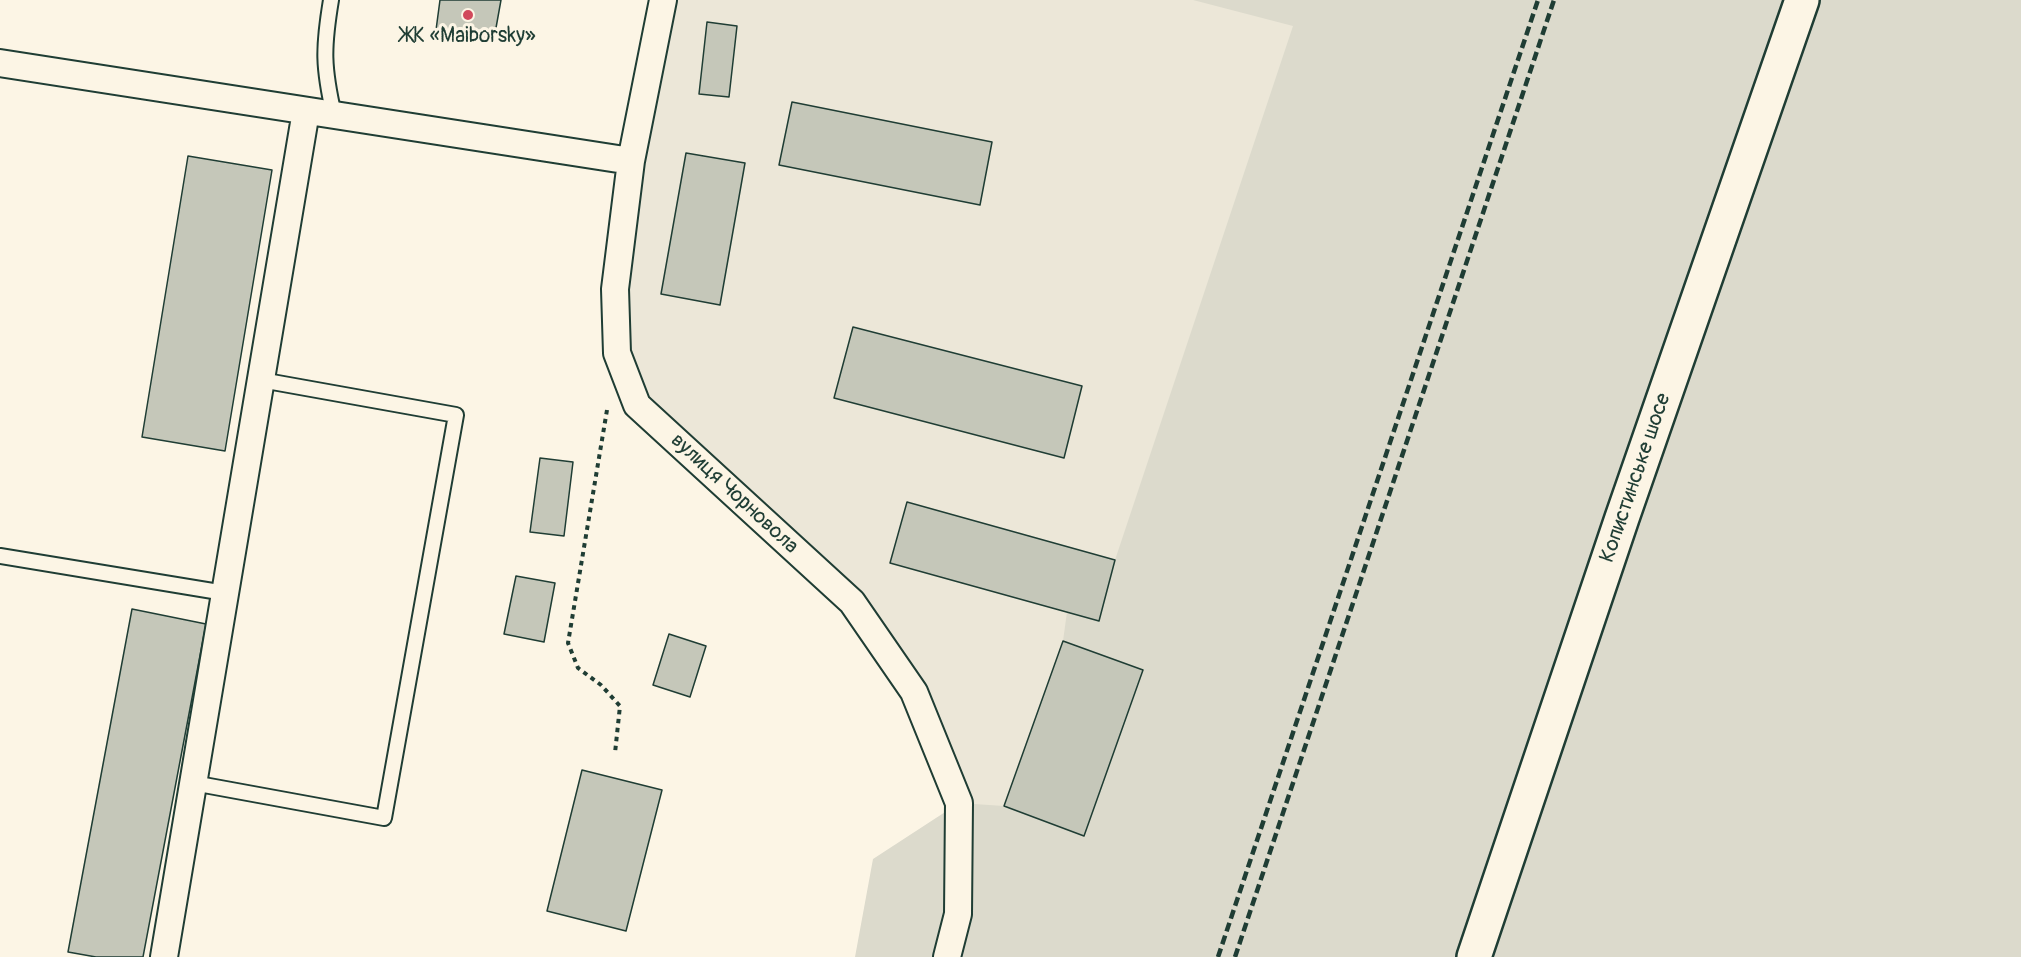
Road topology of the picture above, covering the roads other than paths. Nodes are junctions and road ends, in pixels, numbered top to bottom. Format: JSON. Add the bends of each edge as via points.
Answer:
{"nodes":[{"id":1,"x":331,"y":0,"type":"edge"},
{"id":2,"x":663,"y":0,"type":"edge"},
{"id":3,"x":1802,"y":0,"type":"edge"},
{"id":4,"x":0,"y":63,"type":"edge"},
{"id":5,"x":306,"y":111,"type":"junction"},
{"id":6,"x":334,"y":115,"type":"junction"},
{"id":7,"x":632,"y":161,"type":"junction"},
{"id":8,"x":261,"y":380,"type":"junction"},
{"id":9,"x":0,"y":556,"type":"edge"},
{"id":10,"x":225,"y":593,"type":"junction"},
{"id":11,"x":193,"y":783,"type":"junction"},
{"id":12,"x":164,"y":957,"type":"edge"},
{"id":13,"x":947,"y":957,"type":"edge"},
{"id":14,"x":1474,"y":957,"type":"edge"}],
"edges":[{"from":1,"to":6,"type":"lane","via":[[323,45]]},
{"from":2,"to":7,"type":"street","name":"вулиця Чорновола"},
{"from":3,"to":14,"type":"street","name":"Копистинське шосе"},
{"from":4,"to":5,"type":"street"},
{"from":5,"to":6,"type":"street"},
{"from":5,"to":8,"type":"street"},
{"from":6,"to":7,"type":"street"},
{"from":7,"to":13,"type":"street","name":"вулиця Чорновола","via":[[615,289],[617,353],[637,405],[852,602],[914,692],[959,803],[958,914]]},
{"from":8,"to":10,"type":"street"},
{"from":8,"to":11,"type":"lane","via":[[456,415],[384,818]]},
{"from":9,"to":10,"type":"lane"},
{"from":10,"to":11,"type":"street"},
{"from":11,"to":12,"type":"street"}]}
